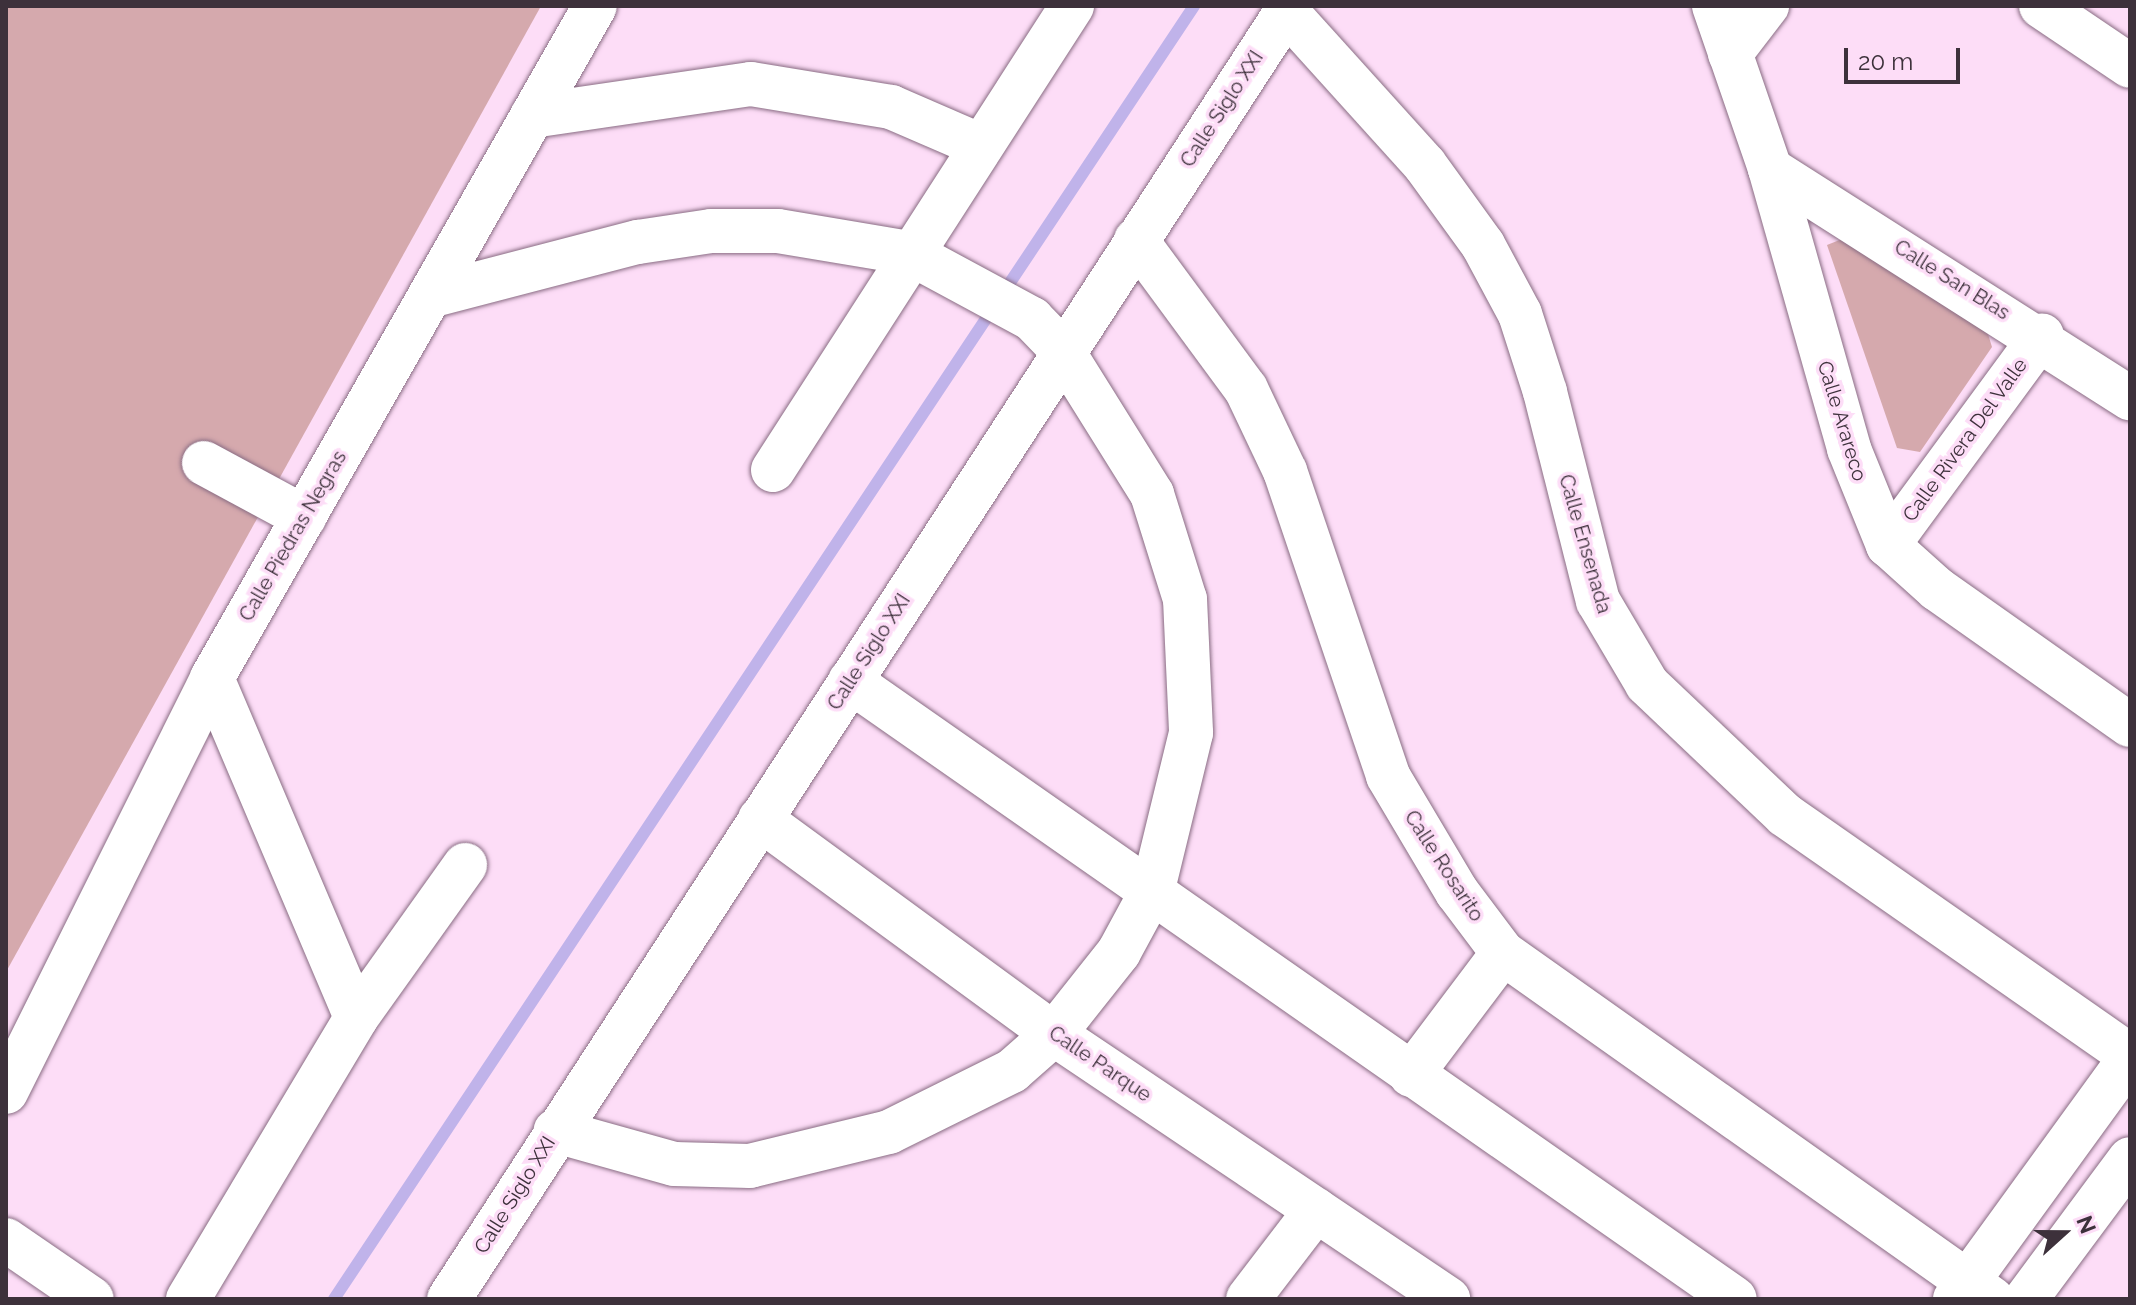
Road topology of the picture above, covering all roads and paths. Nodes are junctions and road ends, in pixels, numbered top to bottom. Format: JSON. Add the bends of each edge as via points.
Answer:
{"nodes":[{"id":1,"x":595,"y":6,"type":"edge"},
{"id":2,"x":1072,"y":6,"type":"edge"},
{"id":3,"x":1714,"y":6,"type":"edge"},
{"id":4,"x":1767,"y":6,"type":"edge"},
{"id":5,"x":2041,"y":6,"type":"edge"},
{"id":6,"x":1288,"y":9,"type":"edge"},
{"id":7,"x":1730,"y":54,"type":"junction"},
{"id":8,"x":2130,"y":66,"type":"edge"},
{"id":9,"x":532,"y":116,"type":"junction"},
{"id":10,"x":981,"y":146,"type":"junction"},
{"id":11,"x":1770,"y":169,"type":"junction"},
{"id":12,"x":1136,"y":240,"type":"junction"},
{"id":13,"x":910,"y":253,"type":"junction"},
{"id":14,"x":430,"y":296,"type":"junction"},
{"id":15,"x":2042,"y":335,"type":"junction"},
{"id":16,"x":1062,"y":350,"type":"junction"},
{"id":17,"x":2130,"y":398,"type":"edge"},
{"id":18,"x":204,"y":463,"type":"dead end"},
{"id":19,"x":773,"y":470,"type":"dead end"},
{"id":20,"x":304,"y":517,"type":"junction"},
{"id":21,"x":1888,"y":545,"type":"junction"},
{"id":22,"x":212,"y":678,"type":"junction"},
{"id":23,"x":850,"y":681,"type":"junction"},
{"id":24,"x":2130,"y":725,"type":"edge"},
{"id":25,"x":760,"y":819,"type":"junction"},
{"id":26,"x":465,"y":865,"type":"dead end"},
{"id":27,"x":1153,"y":889,"type":"junction"},
{"id":28,"x":1503,"y":953,"type":"junction"},
{"id":29,"x":356,"y":1018,"type":"junction"},
{"id":30,"x":1054,"y":1034,"type":"junction"},
{"id":31,"x":2130,"y":1057,"type":"edge"},
{"id":32,"x":1411,"y":1075,"type":"junction"},
{"id":33,"x":10,"y":1085,"type":"edge"},
{"id":34,"x":556,"y":1131,"type":"junction"},
{"id":35,"x":2130,"y":1159,"type":"edge"},
{"id":36,"x":1316,"y":1210,"type":"junction"},
{"id":37,"x":6,"y":1240,"type":"edge"},
{"id":38,"x":1972,"y":1293,"type":"edge"},
{"id":39,"x":92,"y":1299,"type":"edge"},
{"id":40,"x":188,"y":1299,"type":"edge"},
{"id":41,"x":449,"y":1299,"type":"edge"},
{"id":42,"x":1248,"y":1299,"type":"edge"},
{"id":43,"x":1448,"y":1299,"type":"edge"},
{"id":44,"x":1735,"y":1299,"type":"edge"},
{"id":45,"x":2026,"y":1299,"type":"edge"}],
"edges":[{"from":1,"to":9,"type":"street","name":"Calle Piedras Negras"},
{"from":2,"to":10,"type":"street"},
{"from":3,"to":7,"type":"street","name":"Calle Arareco"},
{"from":4,"to":7,"type":"street"},
{"from":5,"to":8,"type":"street"},
{"from":6,"to":12,"type":"street","name":"Calle Siglo XXI"},
{"from":6,"to":31,"type":"street","name":"Calle Ensenada","via":[[1425,165],[1498,272],[1545,392],[1598,601],[1647,684],[1785,815]]},
{"from":7,"to":11,"type":"street","name":"Calle Arareco"},
{"from":9,"to":10,"type":"street","via":[[751,84],[891,107]]},
{"from":9,"to":14,"type":"street","name":"Calle Piedras Negras"},
{"from":10,"to":13,"type":"street"},
{"from":11,"to":15,"type":"street","name":"Calle San Blas"},
{"from":11,"to":21,"type":"street","name":"Calle Arareco","via":[[1832,395]]},
{"from":12,"to":16,"type":"street","name":"Calle Siglo XXI"},
{"from":12,"to":28,"type":"street","name":"Calle Rosarito","via":[[1246,389],[1285,471],[1388,776],[1457,892]]},
{"from":13,"to":14,"type":"street","via":[[778,231],[711,231],[638,242]]},
{"from":13,"to":16,"type":"street","via":[[957,273],[1032,319]]},
{"from":13,"to":19,"type":"street"},
{"from":14,"to":20,"type":"street","name":"Calle Piedras Negras"},
{"from":15,"to":17,"type":"street","name":"Calle San Blas"},
{"from":15,"to":21,"type":"street","name":"Calle Rivera Del Valle"},
{"from":16,"to":23,"type":"street","name":"Calle Siglo XXI"},
{"from":16,"to":27,"type":"street","via":[[1152,494],[1185,599],[1191,733]]},
{"from":18,"to":20,"type":"street"},
{"from":20,"to":22,"type":"street","name":"Calle Piedras Negras"},
{"from":21,"to":24,"type":"street","name":"Calle Arareco","via":[[1937,589]]},
{"from":22,"to":29,"type":"street"},
{"from":22,"to":33,"type":"street","name":"Calle Piedras Negras"},
{"from":23,"to":25,"type":"street","name":"Calle Siglo XXI"},
{"from":23,"to":27,"type":"street"},
{"from":25,"to":30,"type":"street","name":"Calle Parque"},
{"from":25,"to":34,"type":"street","name":"Calle Siglo XXI"},
{"from":26,"to":29,"type":"street"},
{"from":27,"to":30,"type":"street","via":[[1119,952]]},
{"from":27,"to":32,"type":"street"},
{"from":28,"to":32,"type":"street"},
{"from":28,"to":38,"type":"street","name":"Calle Rosarito"},
{"from":29,"to":40,"type":"street"},
{"from":30,"to":34,"type":"street","via":[[964,1099],[816,1155],[750,1166],[674,1164]]},
{"from":30,"to":36,"type":"street","name":"Calle Parque"},
{"from":31,"to":38,"type":"street"},
{"from":32,"to":44,"type":"street"},
{"from":34,"to":41,"type":"street","name":"Calle Siglo XXI"},
{"from":35,"to":45,"type":"street"},
{"from":36,"to":42,"type":"street"},
{"from":36,"to":43,"type":"street","name":"Calle Parque"},
{"from":37,"to":39,"type":"street"}]}
